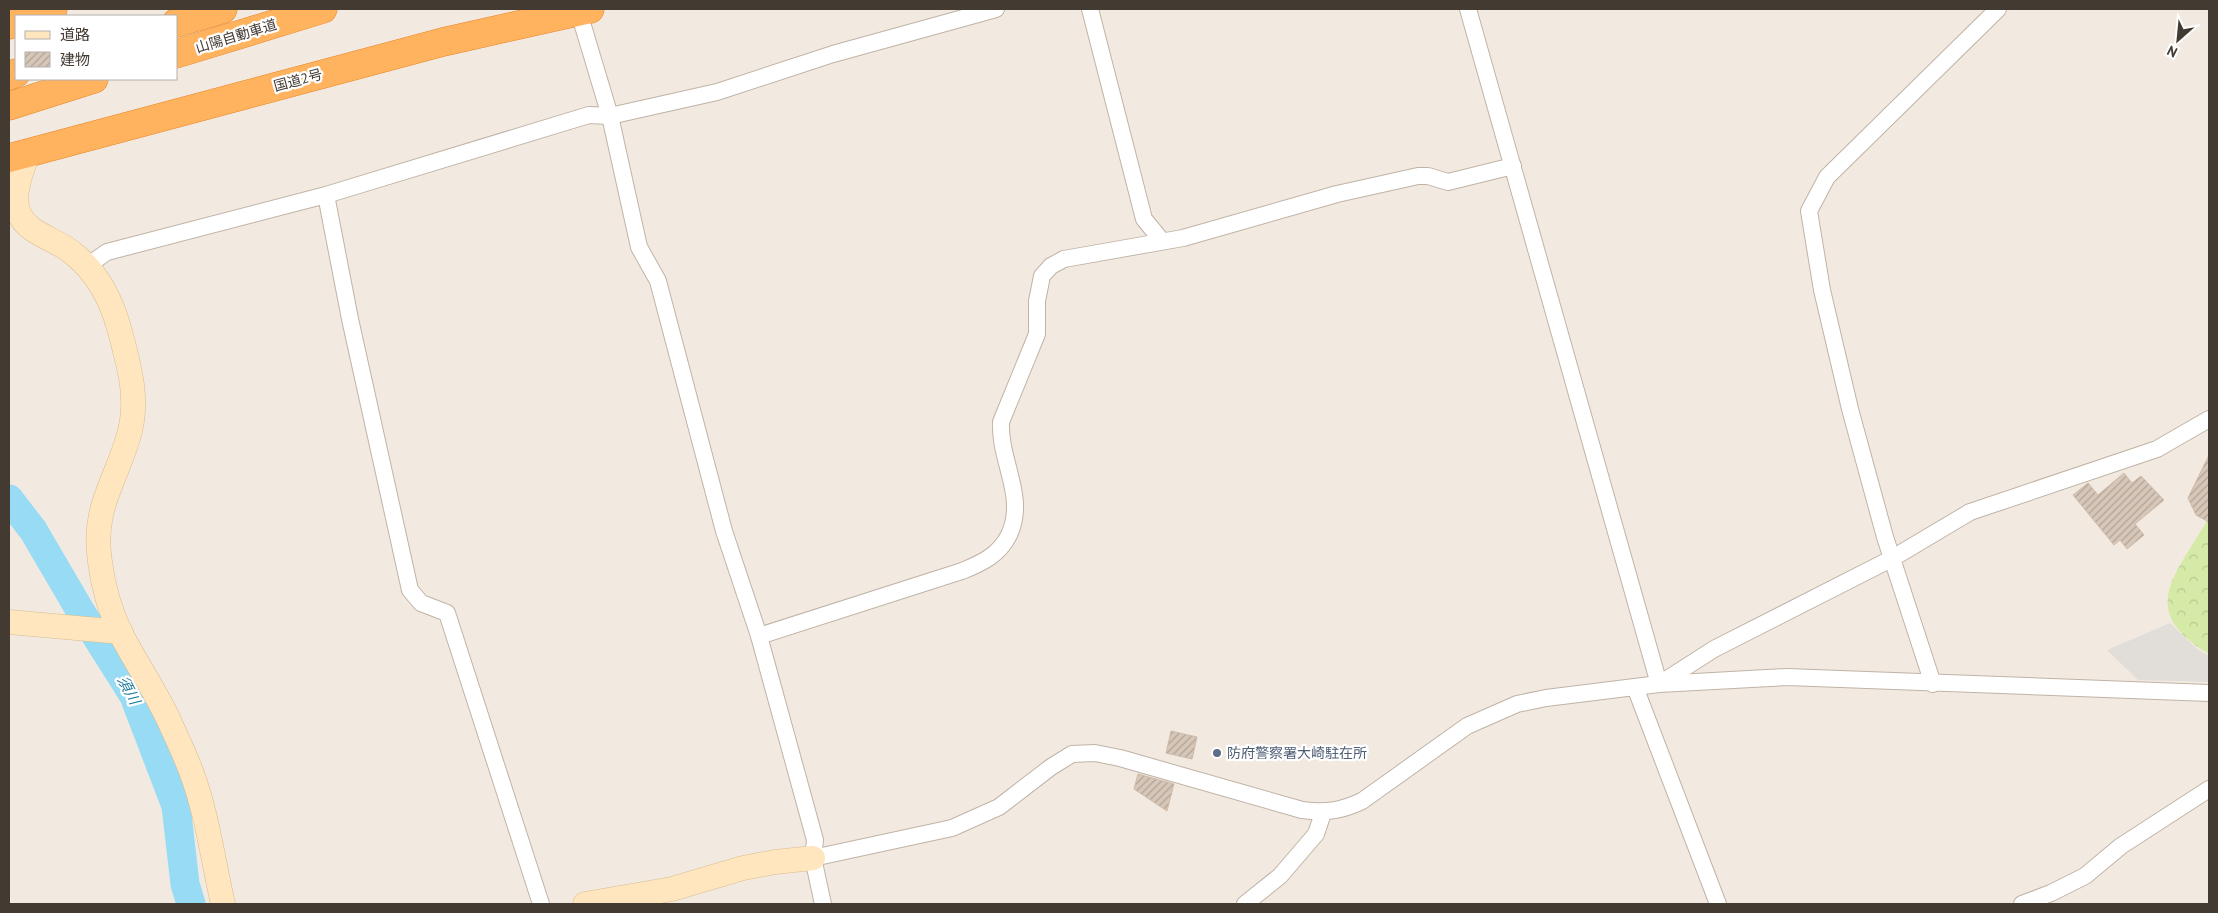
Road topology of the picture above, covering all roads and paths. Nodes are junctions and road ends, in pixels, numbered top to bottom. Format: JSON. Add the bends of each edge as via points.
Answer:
{"nodes":[{"id":1,"x":53,"y":9,"type":"edge"},
{"id":2,"x":223,"y":9,"type":"edge"},
{"id":3,"x":324,"y":9,"type":"edge"},
{"id":4,"x":529,"y":9,"type":"edge"},
{"id":5,"x":996,"y":9,"type":"edge"},
{"id":6,"x":1090,"y":9,"type":"edge"},
{"id":7,"x":1468,"y":9,"type":"edge"},
{"id":8,"x":1998,"y":9,"type":"edge"},
{"id":9,"x":36,"y":15,"type":"edge"},
{"id":10,"x":586,"y":18,"type":"edge"},
{"id":11,"x":178,"y":22,"type":"edge"},
{"id":12,"x":443,"y":42,"type":"junction"},
{"id":13,"x":178,"y":53,"type":"edge"},
{"id":14,"x":91,"y":80,"type":"edge"},
{"id":15,"x":9,"y":106,"type":"edge"},
{"id":16,"x":610,"y":116,"type":"junction"},
{"id":17,"x":18,"y":156,"type":"edge"},
{"id":18,"x":1513,"y":166,"type":"junction"},
{"id":19,"x":326,"y":195,"type":"junction"},
{"id":20,"x":9,"y":220,"type":"edge"},
{"id":21,"x":32,"y":229,"type":"junction"},
{"id":22,"x":1162,"y":241,"type":"junction"},
{"id":23,"x":87,"y":266,"type":"junction"},
{"id":24,"x":2209,"y":419,"type":"edge"},
{"id":25,"x":1891,"y":559,"type":"junction"},
{"id":26,"x":9,"y":622,"type":"edge"},
{"id":27,"x":117,"y":632,"type":"junction"},
{"id":28,"x":759,"y":636,"type":"junction"},
{"id":29,"x":1659,"y":684,"type":"junction"},
{"id":30,"x":1933,"y":684,"type":"junction"},
{"id":31,"x":1635,"y":688,"type":"junction"},
{"id":32,"x":2209,"y":693,"type":"edge"},
{"id":33,"x":2209,"y":789,"type":"edge"},
{"id":34,"x":1323,"y":813,"type":"junction"},
{"id":35,"x":813,"y":858,"type":"junction"},
{"id":36,"x":223,"y":904,"type":"edge"},
{"id":37,"x":542,"y":904,"type":"edge"},
{"id":38,"x":585,"y":904,"type":"edge"},
{"id":39,"x":823,"y":904,"type":"edge"},
{"id":40,"x":1245,"y":904,"type":"edge"},
{"id":41,"x":1718,"y":904,"type":"edge"},
{"id":42,"x":2022,"y":904,"type":"edge"}],
"edges":[{"from":1,"to":9,"type":"highway"},
{"from":2,"to":11,"type":"highway"},
{"from":3,"to":13,"type":"highway","name":"山陽自動車道"},
{"from":4,"to":12,"type":"highway"},
{"from":5,"to":16,"type":"street","via":[[833,54],[717,92]]},
{"from":6,"to":22,"type":"street","via":[[1144,219]]},
{"from":7,"to":18,"type":"street"},
{"from":8,"to":25,"type":"street","via":[[1827,177],[1809,210],[1822,290]]},
{"from":10,"to":12,"type":"highway","name":"国道2号"},
{"from":10,"to":16,"type":"street"},
{"from":12,"to":17,"type":"highway","name":"国道2号"},
{"from":14,"to":15,"type":"highway"},
{"from":16,"to":19,"type":"street","via":[[589,115]]},
{"from":16,"to":28,"type":"street","via":[[639,247],[658,281],[724,531]]},
{"from":17,"to":21,"type":"street","via":[[15,195],[21,216]]},
{"from":18,"to":22,"type":"street","via":[[1448,182],[1418,176]]},
{"from":18,"to":29,"type":"street"},
{"from":19,"to":23,"type":"street","via":[[107,252]]},
{"from":19,"to":37,"type":"street","via":[[410,590],[421,603],[447,613]]},
{"from":20,"to":21,"type":"street"},
{"from":21,"to":23,"type":"street","via":[[56,241]]},
{"from":22,"to":28,"type":"street","via":[[1064,259],[1042,276],[1036,301],[1037,334],[1001,422],[1000,435],[1016,512],[999,551],[962,570]]},
{"from":23,"to":27,"type":"street","via":[[111,303],[133,386],[129,437],[106,490],[99,522],[103,579]]},
{"from":24,"to":25,"type":"street","via":[[2157,449],[1970,512]]},
{"from":25,"to":29,"type":"street","via":[[1714,649]]},
{"from":25,"to":30,"type":"street"},
{"from":26,"to":27,"type":"street"},
{"from":27,"to":36,"type":"street","via":[[156,693],[191,772]]},
{"from":28,"to":35,"type":"street","via":[[815,840]]},
{"from":29,"to":30,"type":"street","via":[[1787,678]]},
{"from":29,"to":31,"type":"street"},
{"from":30,"to":32,"type":"street"},
{"from":31,"to":34,"type":"street","via":[[1546,698],[1516,704],[1488,715],[1426,753],[1362,801]]},
{"from":31,"to":41,"type":"street"},
{"from":33,"to":42,"type":"street","via":[[2122,846],[2085,876],[2051,894]]},
{"from":34,"to":35,"type":"street","via":[[1302,810],[1120,758],[1095,753],[1072,754],[998,807],[960,825],[924,836]]},
{"from":34,"to":40,"type":"street","via":[[1316,834],[1280,876]]},
{"from":35,"to":38,"type":"street","via":[[767,864],[672,889]]},
{"from":35,"to":39,"type":"street"}]}
